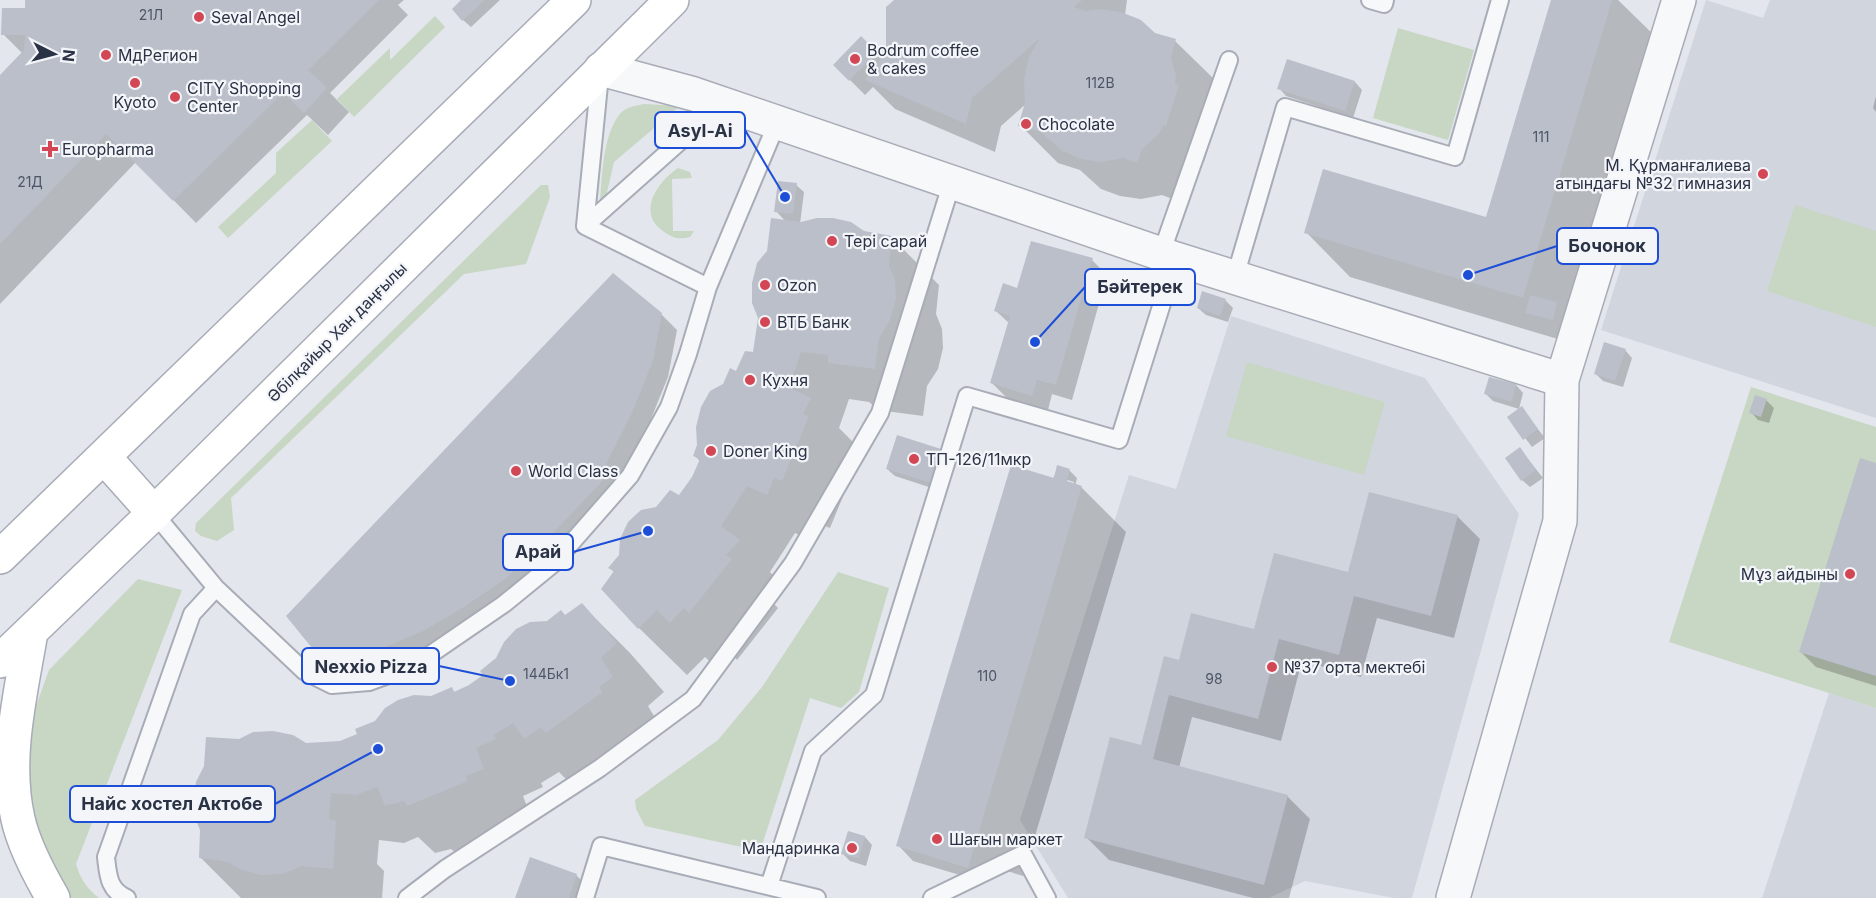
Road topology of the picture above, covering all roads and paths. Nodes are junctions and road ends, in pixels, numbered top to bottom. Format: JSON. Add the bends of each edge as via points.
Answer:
{"nodes":[{"id":1,"x":574,"y":0,"type":"edge"},
{"id":2,"x":672,"y":0,"type":"edge"},
{"id":3,"x":1370,"y":0,"type":"edge"},
{"id":4,"x":1385,"y":0,"type":"edge"},
{"id":5,"x":1500,"y":0,"type":"edge"},
{"id":6,"x":1679,"y":0,"type":"edge"},
{"id":7,"x":1229,"y":60,"type":"dead end"},
{"id":8,"x":601,"y":69,"type":"junction"},
{"id":9,"x":722,"y":104,"type":"junction"},
{"id":10,"x":777,"y":123,"type":"junction"},
{"id":11,"x":952,"y":182,"type":"junction"},
{"id":12,"x":585,"y":226,"type":"junction"},
{"id":13,"x":1168,"y":256,"type":"junction"},
{"id":14,"x":1235,"y":277,"type":"junction"},
{"id":15,"x":708,"y":287,"type":"junction"},
{"id":16,"x":1562,"y":380,"type":"junction"},
{"id":17,"x":104,"y":457,"type":"junction"},
{"id":18,"x":154,"y":513,"type":"junction"},
{"id":19,"x":0,"y":558,"type":"edge"},
{"id":20,"x":216,"y":588,"type":"junction"},
{"id":21,"x":31,"y":632,"type":"junction"},
{"id":22,"x":0,"y":661,"type":"edge"},
{"id":23,"x":769,"y":886,"type":"junction"},
{"id":24,"x":53,"y":898,"type":"edge"},
{"id":25,"x":127,"y":898,"type":"edge"},
{"id":26,"x":407,"y":898,"type":"edge"},
{"id":27,"x":585,"y":898,"type":"edge"},
{"id":28,"x":817,"y":898,"type":"edge"},
{"id":29,"x":932,"y":898,"type":"edge"},
{"id":30,"x":1047,"y":898,"type":"edge"},
{"id":31,"x":1453,"y":898,"type":"edge"}],
"edges":[{"from":1,"to":17,"type":"main road"},
{"from":2,"to":8,"type":"main road","name":"Әбілқайыр Хан даңғылы"},
{"from":3,"to":4,"type":"lane","via":[[1384,4]]},
{"from":5,"to":14,"type":"lane","via":[[1455,157],[1285,107]]},
{"from":6,"to":16,"type":"street"},
{"from":7,"to":13,"type":"lane"},
{"from":8,"to":9,"type":"street"},
{"from":8,"to":12,"type":"lane"},
{"from":8,"to":18,"type":"main road","name":"Әбілқайыр Хан даңғылы"},
{"from":9,"to":10,"type":"street"},
{"from":9,"to":12,"type":"lane"},
{"from":10,"to":11,"type":"street"},
{"from":10,"to":15,"type":"lane"},
{"from":11,"to":13,"type":"street"},
{"from":11,"to":26,"type":"lane","via":[[880,414],[794,562],[693,699],[600,768]]},
{"from":12,"to":15,"type":"lane"},
{"from":13,"to":14,"type":"street"},
{"from":13,"to":23,"type":"lane","via":[[1119,440],[967,396],[874,694],[813,751]]},
{"from":14,"to":16,"type":"street"},
{"from":15,"to":20,"type":"lane","via":[[669,407],[630,476],[553,564],[504,604],[415,665],[369,682],[332,685],[304,671]]},
{"from":16,"to":31,"type":"street","via":[[1560,521]]},
{"from":17,"to":18,"type":"main road"},
{"from":17,"to":19,"type":"main road"},
{"from":18,"to":20,"type":"lane"},
{"from":18,"to":21,"type":"main road","name":"Әбілқайыр Хан даңғылы"},
{"from":20,"to":25,"type":"lane","via":[[192,614],[106,857],[108,879]]},
{"from":21,"to":22,"type":"main road","name":"Әбілқайыр Хан даңғылы"},
{"from":21,"to":24,"type":"main road","via":[[12,766],[14,793],[18,821]]},
{"from":23,"to":27,"type":"lane","via":[[601,846]]},
{"from":23,"to":28,"type":"lane"},
{"from":29,"to":30,"type":"lane","via":[[1023,854]]}]}
